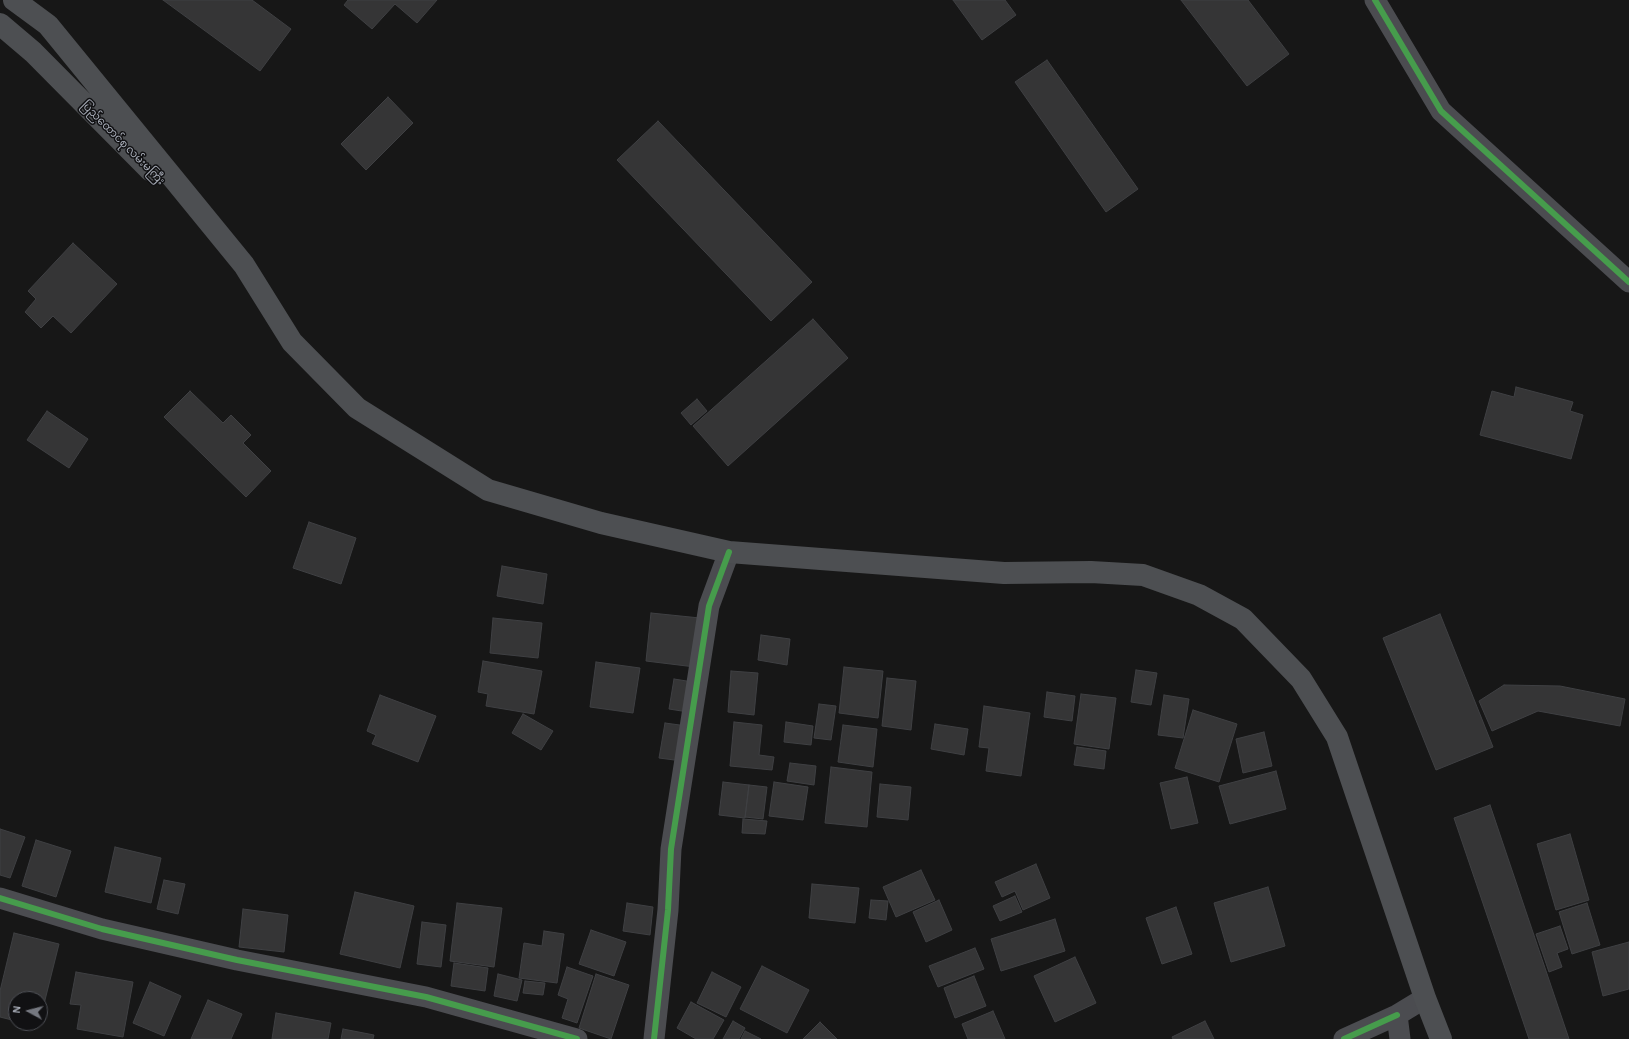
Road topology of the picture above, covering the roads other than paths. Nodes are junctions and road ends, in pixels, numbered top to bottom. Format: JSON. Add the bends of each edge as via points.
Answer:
{"nodes":[{"id":1,"x":14,"y":0,"type":"edge"},
{"id":2,"x":1375,"y":0,"type":"edge"},
{"id":3,"x":0,"y":24,"type":"edge"},
{"id":4,"x":244,"y":265,"type":"junction"},
{"id":5,"x":1629,"y":282,"type":"edge"},
{"id":6,"x":729,"y":552,"type":"junction"},
{"id":7,"x":0,"y":898,"type":"edge"},
{"id":8,"x":1425,"y":998,"type":"junction"},
{"id":9,"x":1397,"y":1015,"type":"junction"},
{"id":10,"x":577,"y":1039,"type":"edge"},
{"id":11,"x":654,"y":1039,"type":"edge"},
{"id":12,"x":1344,"y":1039,"type":"edge"},
{"id":13,"x":1400,"y":1039,"type":"edge"},
{"id":14,"x":1441,"y":1039,"type":"edge"}],
"edges":[{"from":1,"to":4,"type":"main road","via":[[48,25]]},
{"from":2,"to":5,"type":"street","via":[[1441,111]]},
{"from":3,"to":4,"type":"main road","name":"ပြည်ထောင်စု လမ်းမကြီး","via":[[33,52]]},
{"from":4,"to":6,"type":"main road","via":[[292,342],[356,408],[488,490],[601,523]]},
{"from":6,"to":8,"type":"main road","via":[[1004,574],[1091,572],[1144,575],[1199,594],[1242,619],[1301,679],[1337,737]]},
{"from":6,"to":11,"type":"street","via":[[709,606],[671,849],[668,910]]},
{"from":7,"to":10,"type":"street","via":[[102,929],[237,960],[426,997]]},
{"from":8,"to":9,"type":"street"},
{"from":8,"to":14,"type":"main road"},
{"from":9,"to":12,"type":"street"},
{"from":9,"to":13,"type":"street"}]}
